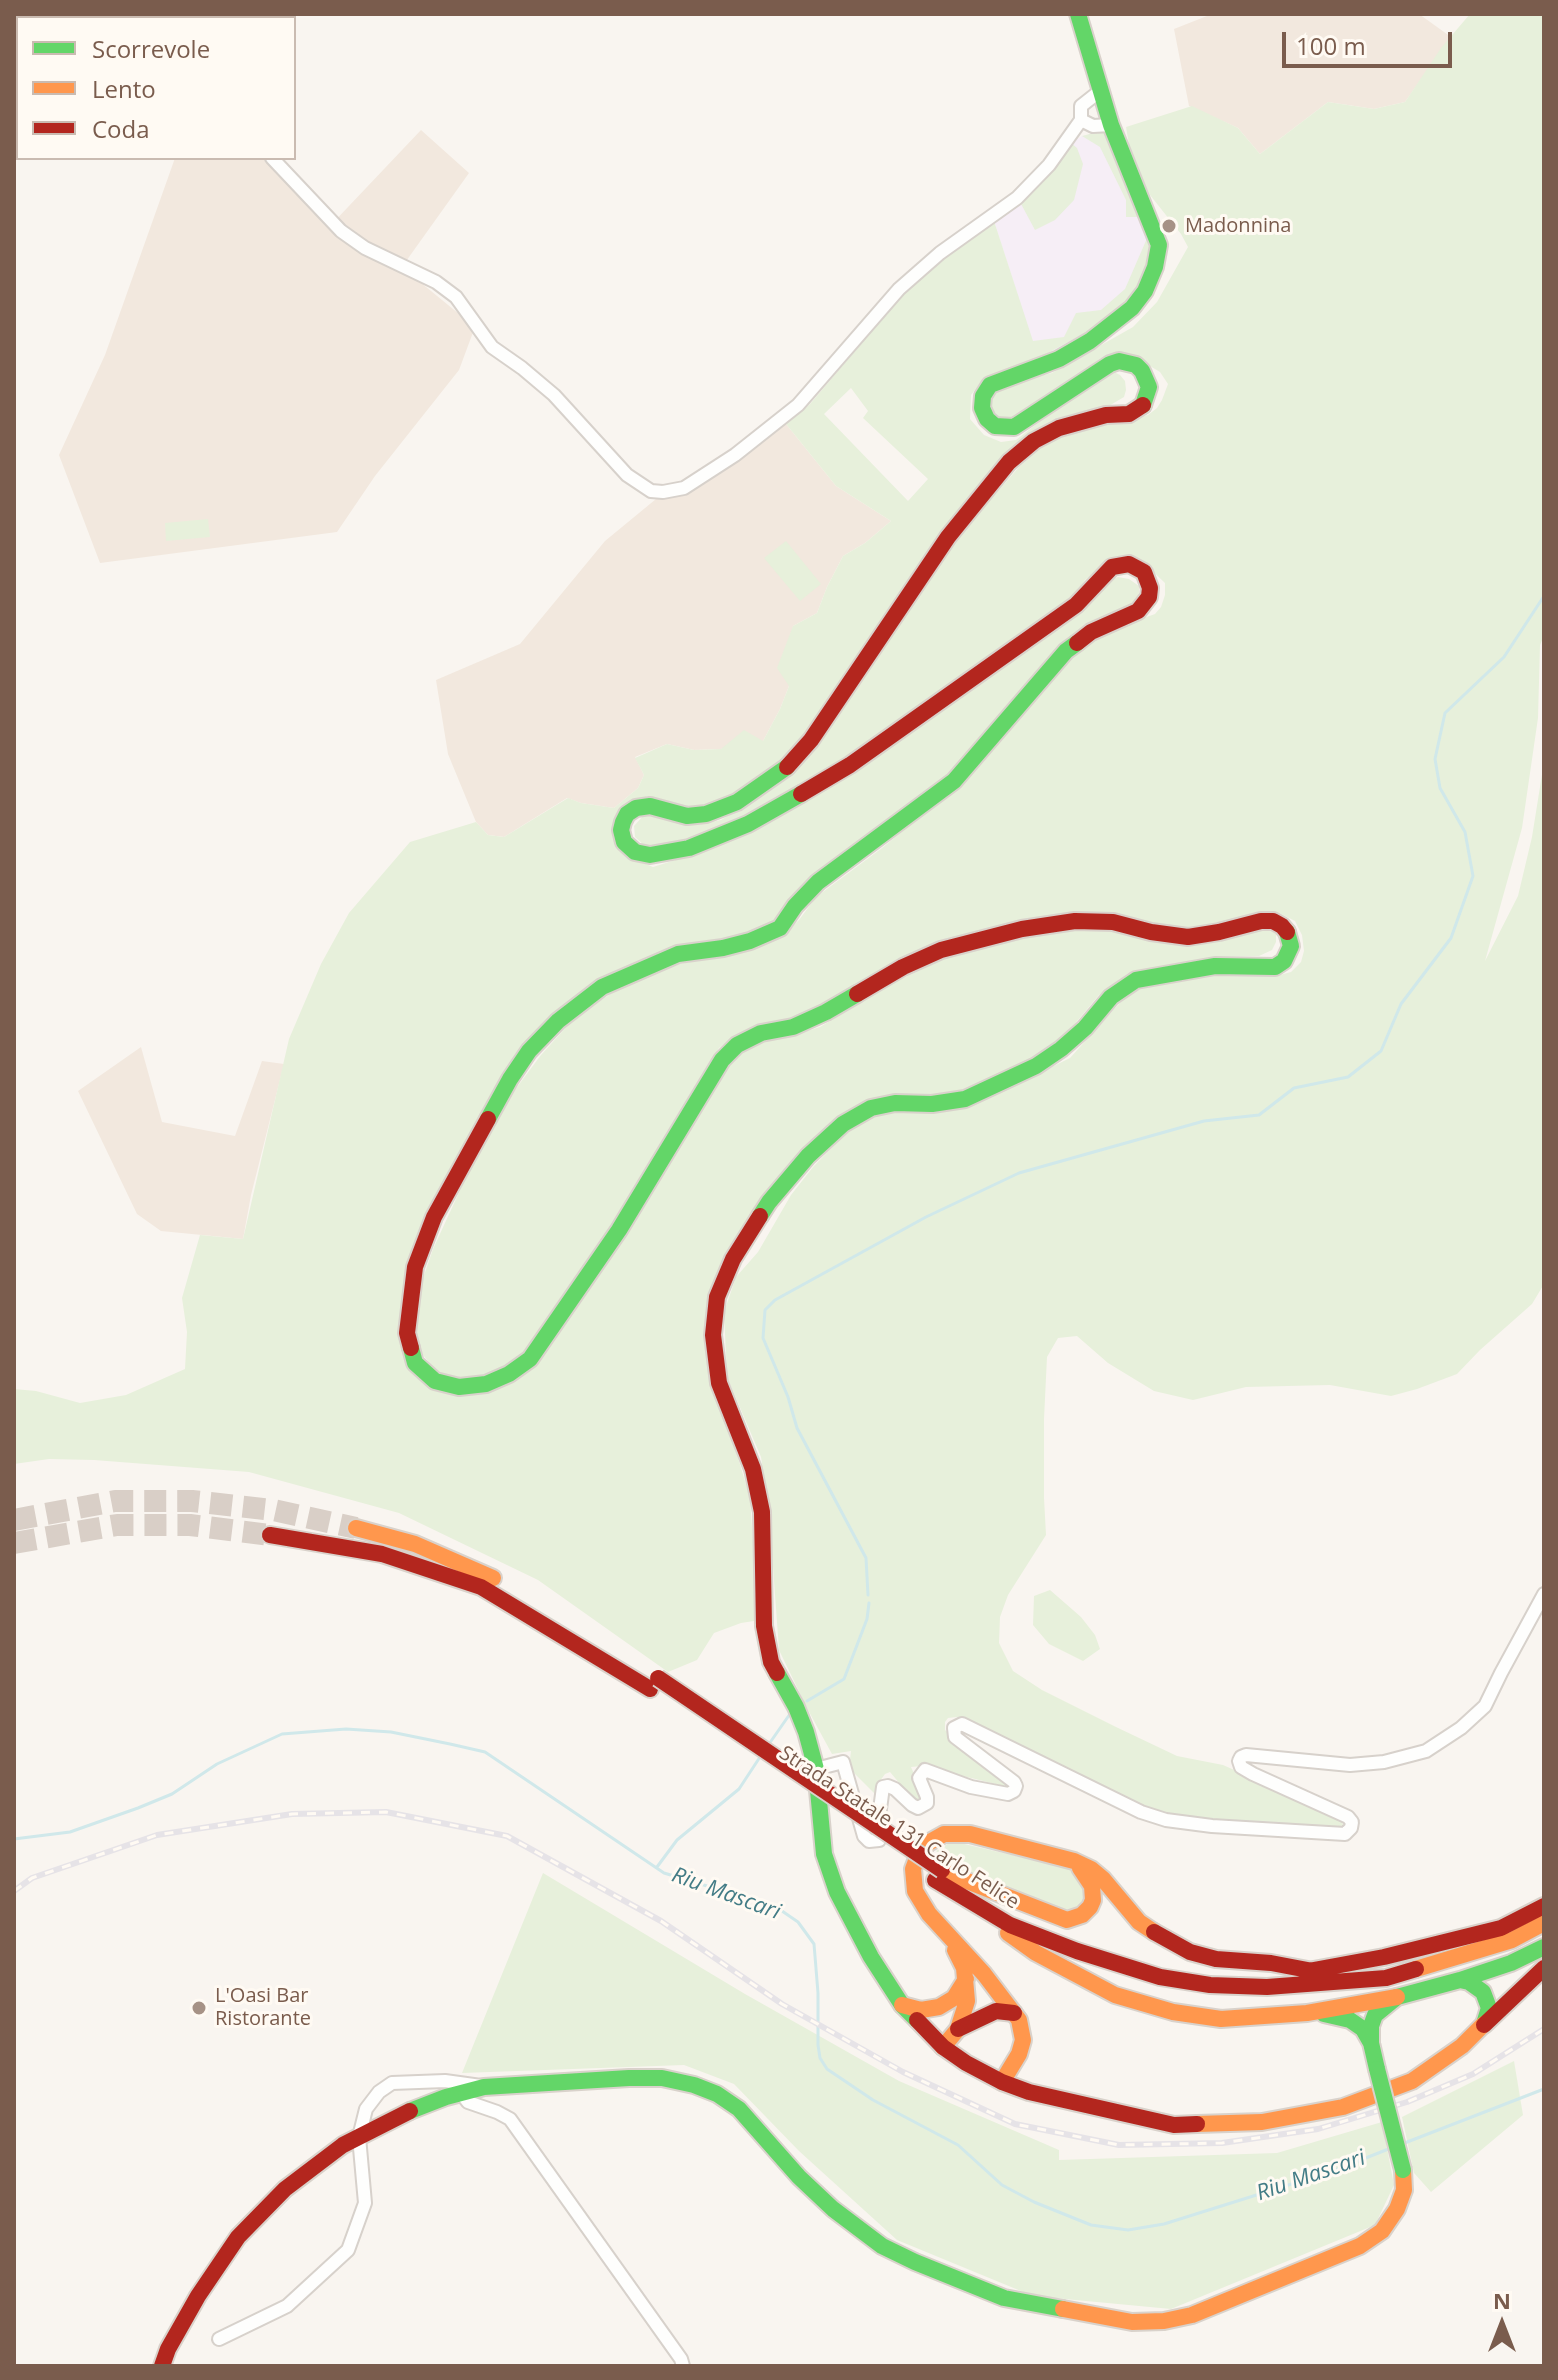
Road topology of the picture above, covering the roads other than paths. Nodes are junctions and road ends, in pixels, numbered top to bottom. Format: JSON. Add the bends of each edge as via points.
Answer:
{"nodes":[{"id":1,"x":1078,"y":14,"type":"edge"},
{"id":2,"x":1100,"y":91,"type":"junction"},
{"id":3,"x":1081,"y":120,"type":"junction"},
{"id":4,"x":1111,"y":125,"type":"junction"},
{"id":5,"x":274,"y":160,"type":"edge"},
{"id":6,"x":356,"y":1528,"type":"tunnel mouth"},
{"id":7,"x":270,"y":1535,"type":"tunnel mouth"},
{"id":8,"x":1544,"y":1594,"type":"edge"},
{"id":9,"x":654,"y":1684,"type":"junction"},
{"id":10,"x":816,"y":1769,"type":"junction"},
{"id":11,"x":1074,"y":1861,"type":"junction"},
{"id":12,"x":942,"y":1877,"type":"junction"},
{"id":13,"x":1544,"y":1906,"type":"edge"},
{"id":14,"x":1544,"y":1923,"type":"edge"},
{"id":15,"x":948,"y":1934,"type":"junction"},
{"id":16,"x":1544,"y":1947,"type":"edge"},
{"id":17,"x":1544,"y":1968,"type":"edge"},
{"id":18,"x":1313,"y":1971,"type":"junction"},
{"id":19,"x":966,"y":1979,"type":"junction"},
{"id":20,"x":1460,"y":1980,"type":"junction"},
{"id":21,"x":1397,"y":1997,"type":"junction"},
{"id":22,"x":902,"y":2005,"type":"junction"},
{"id":23,"x":1014,"y":2013,"type":"junction"},
{"id":24,"x":1307,"y":2013,"type":"junction"},
{"id":25,"x":1484,"y":2025,"type":"junction"},
{"id":26,"x":958,"y":2029,"type":"junction"},
{"id":27,"x":1371,"y":2043,"type":"junction"},
{"id":28,"x":943,"y":2047,"type":"junction"},
{"id":29,"x":1002,"y":2082,"type":"junction"},
{"id":30,"x":484,"y":2087,"type":"junction"},
{"id":31,"x":461,"y":2093,"type":"junction"},
{"id":32,"x":359,"y":2137,"type":"junction"},
{"id":33,"x":219,"y":2339,"type":"dead end"},
{"id":34,"x":162,"y":2366,"type":"edge"},
{"id":35,"x":683,"y":2366,"type":"edge"}],
"edges":[{"from":1,"to":2,"type":"main road"},
{"from":2,"to":3,"type":"street","via":[[1081,106]]},
{"from":2,"to":4,"type":"main road"},
{"from":3,"to":4,"type":"street"},
{"from":3,"to":5,"type":"street","via":[[1017,198],[899,289],[798,405],[684,488],[663,492],[651,491],[627,475],[554,395],[492,347],[456,297],[341,231]]},
{"from":4,"to":10,"type":"main road","via":[[1159,245],[1145,291],[1090,341],[990,385],[981,404],[991,423],[1014,427],[1119,361],[1142,371],[1149,387],[1144,404],[1129,414],[1059,428],[1009,462],[948,537],[811,740],[785,769],[737,802],[706,814],[636,808],[623,822],[622,838],[628,848],[650,855],[689,848],[748,824],[850,765],[1076,605],[1112,567],[1129,564],[1144,572],[1150,588],[1145,605],[1066,651],[954,781],[818,882],[780,928],[723,948],[678,954],[602,987],[558,1021],[510,1079],[434,1217],[415,1267],[407,1333],[415,1363],[435,1381],[459,1387],[486,1384],[530,1359],[619,1230],[722,1060],[737,1045],[826,1012],[941,950],[1022,929],[1075,921],[1113,922],[1188,937],[1261,921],[1285,929],[1290,951],[1275,967],[1215,966],[1136,980],[1036,1066],[965,1099],[895,1103],[871,1108],[843,1124],[769,1202],[733,1259],[717,1297],[713,1335],[719,1383],[753,1469],[762,1512],[764,1626],[771,1662],[796,1707]]},
{"from":6,"to":9,"type":"main road","name":"Strada Statale 131 Carlo Felice","via":[[415,1544],[487,1575]]},
{"from":7,"to":9,"type":"main road","name":"Strada Statale 131 Carlo Felice","via":[[382,1554],[481,1587]]},
{"from":8,"to":10,"type":"street","via":[[1485,1706],[1426,1751],[1350,1765],[1246,1755],[1239,1759],[1253,1774],[1348,1817],[1352,1825],[1345,1834],[1166,1820],[962,1724],[954,1728],[955,1737],[1014,1782],[1014,1791],[971,1787],[925,1770],[919,1778],[925,1807],[883,1787],[879,1840],[869,1841],[843,1762]]},
{"from":9,"to":12,"type":"main road","name":"Strada Statale 131 Carlo Felice"},
{"from":10,"to":22,"type":"main road","via":[[824,1854],[837,1892]]},
{"from":11,"to":12,"type":"main road","via":[[1094,1892],[1090,1907],[1067,1920]]},
{"from":11,"to":15,"type":"main road","via":[[970,1834],[936,1838],[919,1853],[913,1869],[915,1891]]},
{"from":11,"to":18,"type":"main road","via":[[1103,1879],[1139,1922],[1190,1952]]},
{"from":12,"to":14,"type":"main road","name":"Strada Statale 131 Carlo Felice","via":[[1010,1925],[1160,1977],[1210,1985],[1267,1987],[1386,1978],[1512,1940]]},
{"from":12,"to":18,"type":"main road","name":"Strada Statale 131 Carlo Felice","via":[[1080,1939],[1166,1962],[1209,1970]]},
{"from":12,"to":24,"type":"main road","via":[[1036,1953],[1115,1995],[1221,2019]]},
{"from":13,"to":18,"type":"main road","name":"Strada Statale 131 Carlo Felice","via":[[1501,1928]]},
{"from":15,"to":19,"type":"main road"},
{"from":15,"to":23,"type":"main road"},
{"from":16,"to":20,"type":"main road"},
{"from":17,"to":25,"type":"main road"},
{"from":19,"to":22,"type":"main road","via":[[954,1998],[939,2007]]},
{"from":19,"to":26,"type":"main road","via":[[967,2001]]},
{"from":20,"to":21,"type":"main road"},
{"from":20,"to":25,"type":"main road","via":[[1484,1994],[1489,2008]]},
{"from":21,"to":24,"type":"main road"},
{"from":21,"to":27,"type":"main road","via":[[1375,2015]]},
{"from":22,"to":28,"type":"main road"},
{"from":23,"to":26,"type":"main road","via":[[996,2011]]},
{"from":23,"to":29,"type":"main road","via":[[1023,2040]]},
{"from":24,"to":27,"type":"main road","via":[[1350,2020]]},
{"from":25,"to":29,"type":"main road","via":[[1412,2081],[1343,2107],[1262,2122],[1174,2125]]},
{"from":26,"to":28,"type":"main road"},
{"from":27,"to":30,"type":"main road","bridge":true,"via":[[1403,2170],[1404,2190],[1382,2231],[1360,2246],[1192,2315],[1164,2321],[1132,2322],[1004,2298],[882,2246],[799,2177],[739,2109],[694,2085],[629,2078]]},
{"from":28,"to":29,"type":"main road"},
{"from":30,"to":31,"type":"main road"},
{"from":30,"to":32,"type":"street","via":[[445,2081],[392,2083],[366,2109]]},
{"from":31,"to":32,"type":"main road","via":[[399,2115]]},
{"from":31,"to":35,"type":"street","via":[[468,2102],[510,2119]]},
{"from":32,"to":33,"type":"street","via":[[365,2203],[348,2250],[287,2306]]},
{"from":32,"to":34,"type":"main road","via":[[285,2189],[238,2237],[198,2296]]}]}
